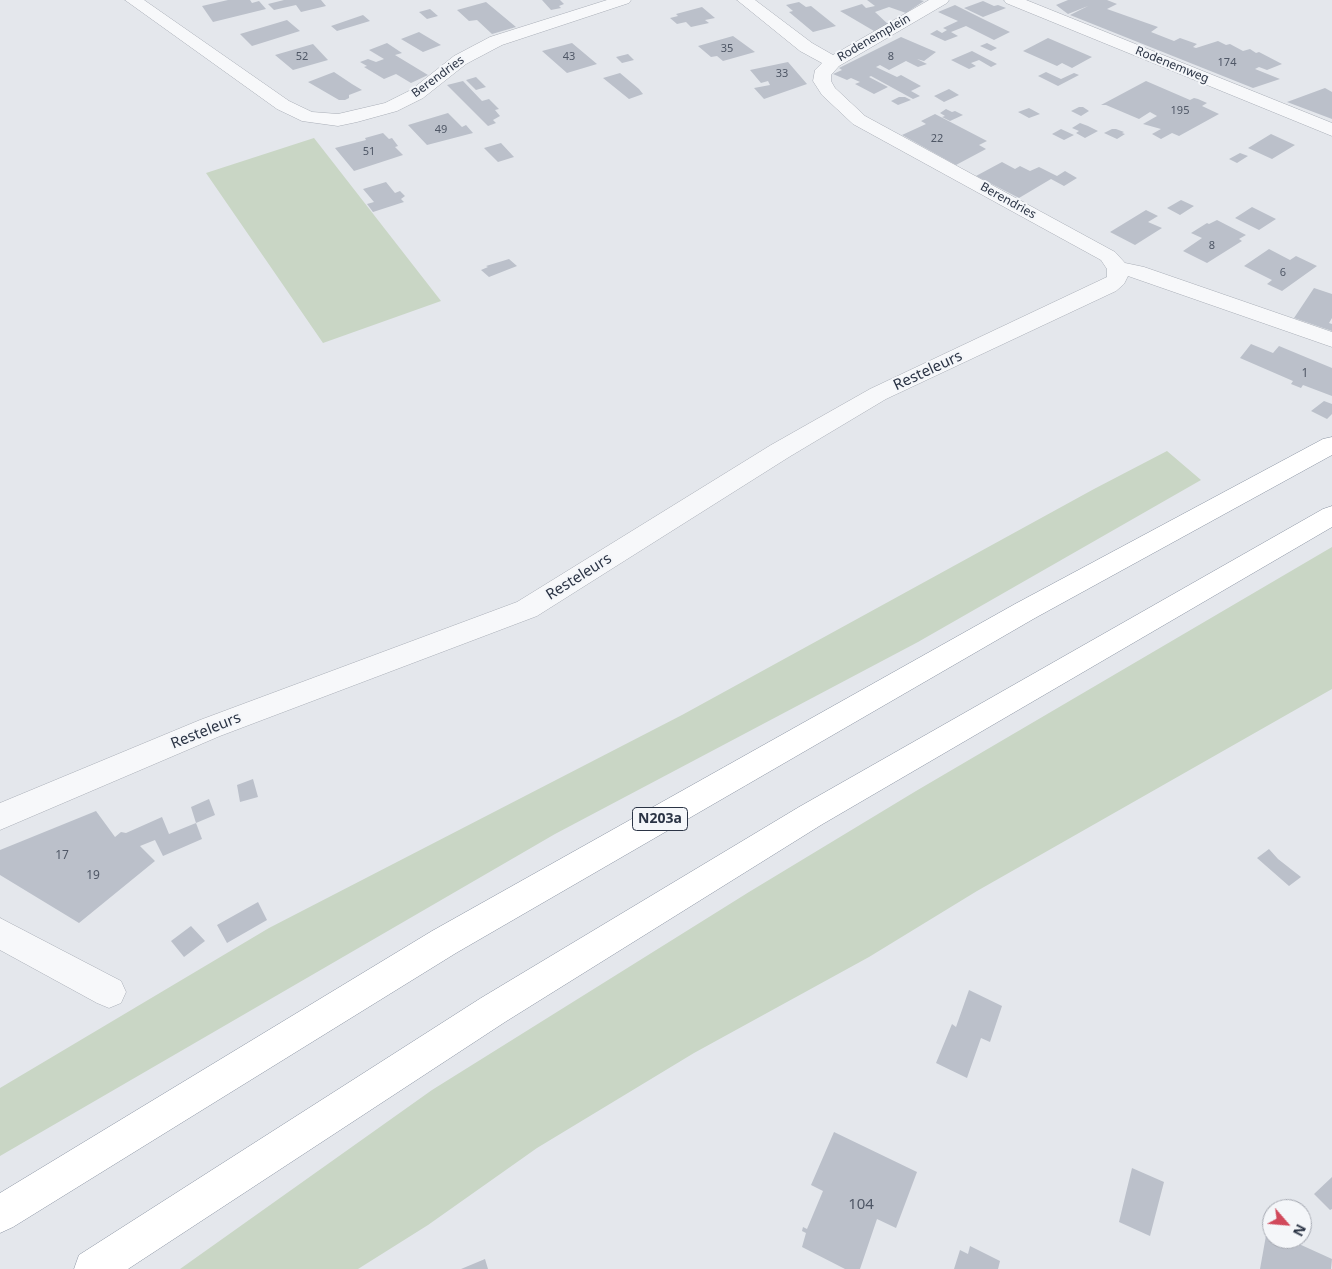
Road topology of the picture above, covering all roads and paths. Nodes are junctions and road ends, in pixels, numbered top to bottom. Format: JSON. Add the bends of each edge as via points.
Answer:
{"nodes":[{"id":1,"x":133,"y":0,"type":"edge"},
{"id":2,"x":622,"y":0,"type":"edge"},
{"id":3,"x":745,"y":0,"type":"edge"},
{"id":4,"x":941,"y":0,"type":"edge"},
{"id":5,"x":1012,"y":0,"type":"edge"},
{"id":6,"x":833,"y":62,"type":"junction"},
{"id":7,"x":1332,"y":130,"type":"edge"},
{"id":8,"x":1118,"y":268,"type":"junction"},
{"id":9,"x":1332,"y":340,"type":"edge"},
{"id":10,"x":1332,"y":445,"type":"edge"},
{"id":11,"x":1332,"y":515,"type":"edge"},
{"id":12,"x":0,"y":817,"type":"edge"},
{"id":13,"x":0,"y":934,"type":"edge"},
{"id":14,"x":109,"y":992,"type":"dead end"},
{"id":15,"x":0,"y":1214,"type":"edge"},
{"id":16,"x":93,"y":1269,"type":"edge"}],
"edges":[{"from":1,"to":2,"type":"street","name":"Berendries","via":[[283,105],[308,117],[338,120],[391,107],[417,94],[460,60],[496,41]]},
{"from":3,"to":6,"type":"street","via":[[806,47]]},
{"from":4,"to":6,"type":"street","name":"Rodenemplein"},
{"from":5,"to":7,"type":"street","name":"Rodenemweg"},
{"from":6,"to":8,"type":"street","name":"Berendries","via":[[824,70],[822,81],[842,106],[860,120],[1108,256]]},
{"from":8,"to":9,"type":"street","via":[[1144,273]]},
{"from":8,"to":12,"type":"street","name":"Resteleurs","via":[[1117,280],[1108,286],[878,394],[780,451],[527,609],[210,728]]},
{"from":10,"to":15,"type":"highway","number":"N203a","via":[[1025,611],[453,937]]},
{"from":11,"to":16,"type":"highway","via":[[810,816],[493,1010]]},
{"from":13,"to":14,"type":"street"}]}
